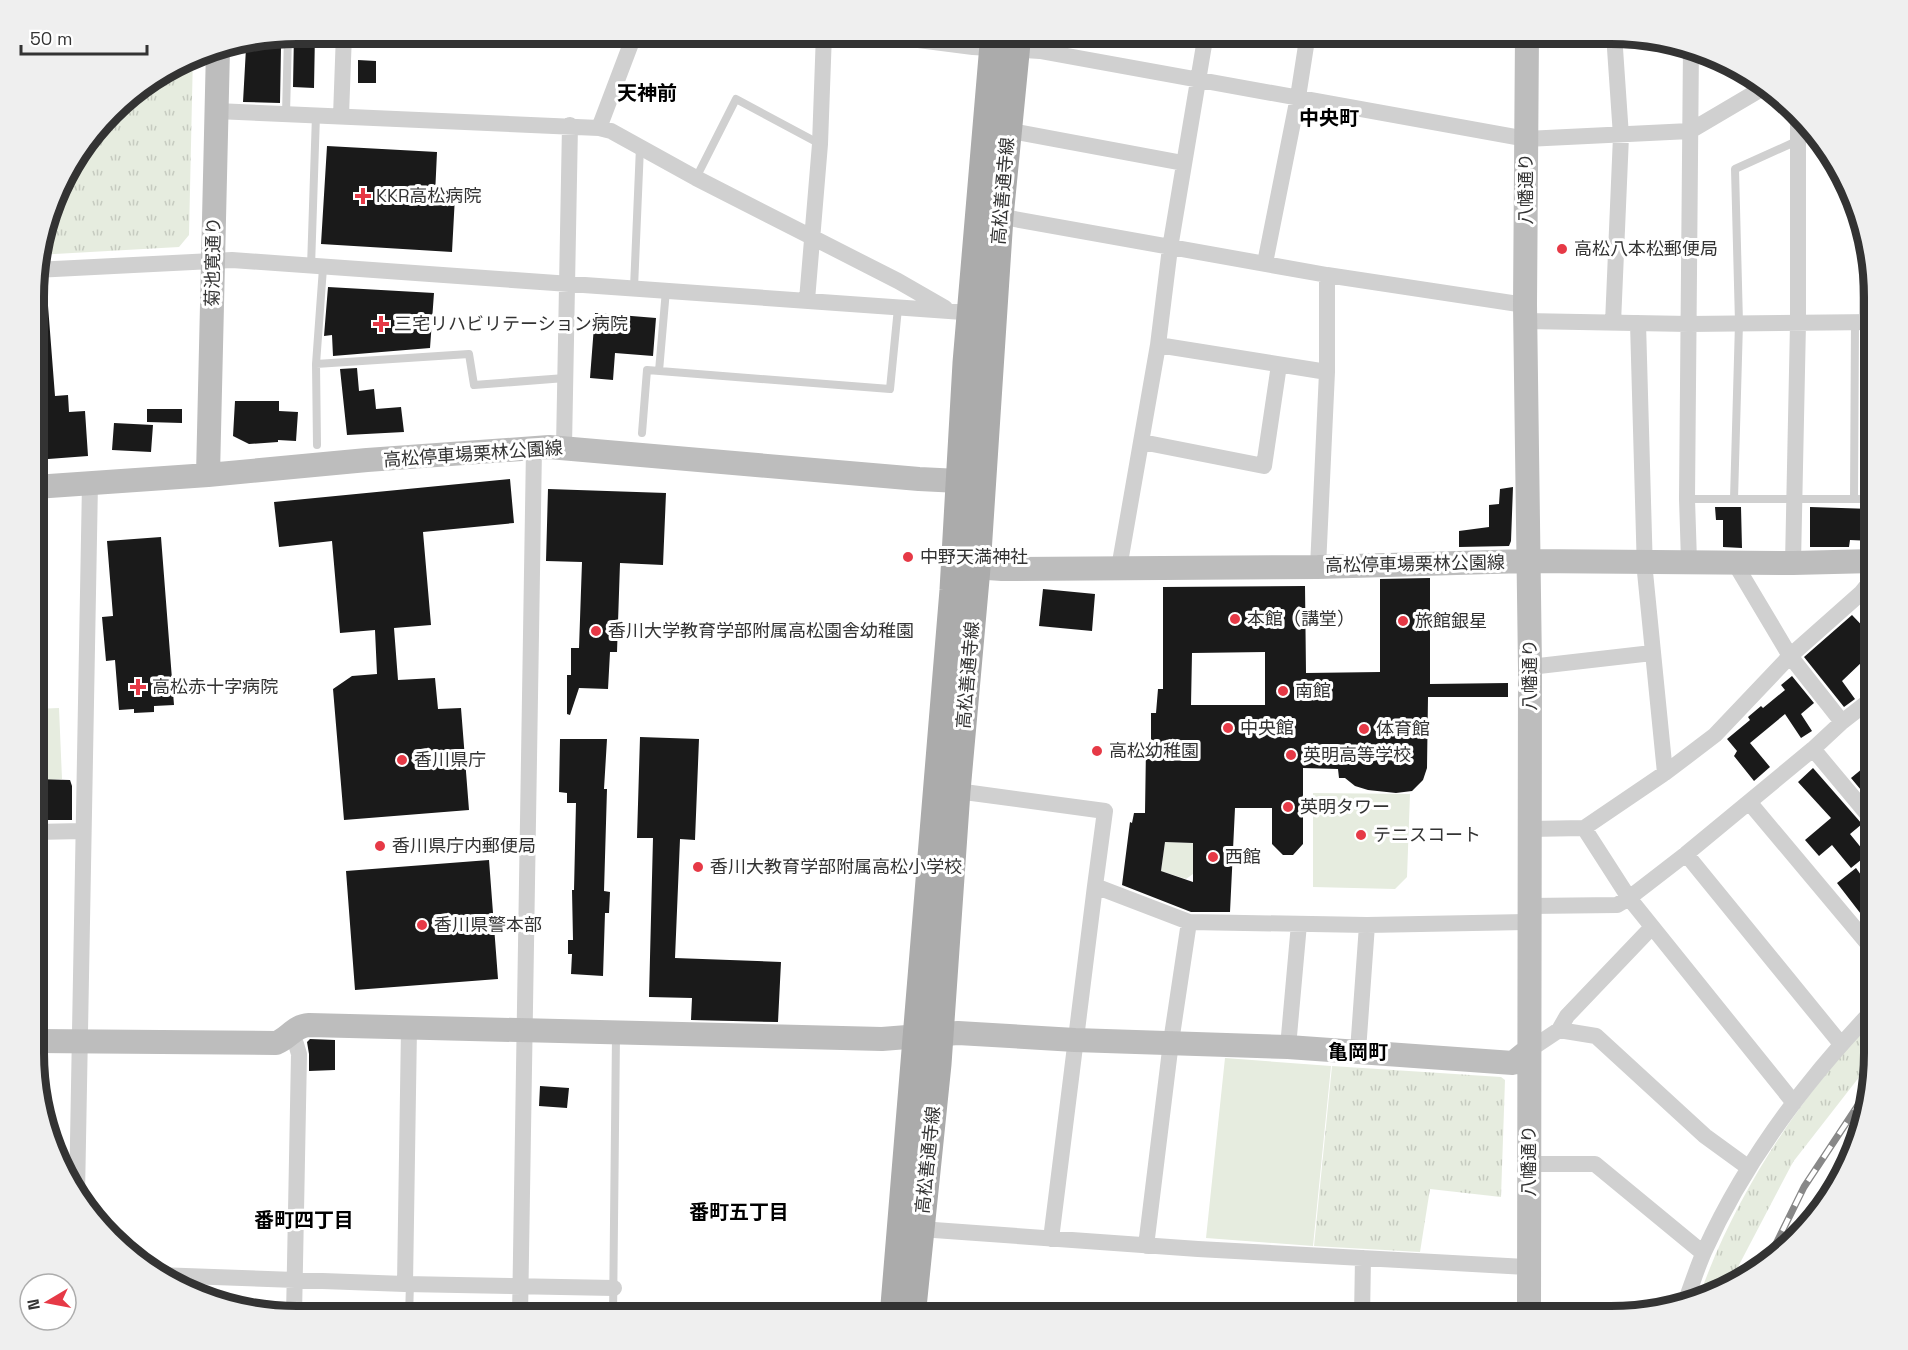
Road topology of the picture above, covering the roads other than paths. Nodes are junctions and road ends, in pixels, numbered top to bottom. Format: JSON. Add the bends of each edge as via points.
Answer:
{"nodes":[{"id":1,"x":288,"y":44,"type":"edge"},
{"id":2,"x":344,"y":44,"type":"edge"},
{"id":3,"x":631,"y":44,"type":"edge"},
{"id":4,"x":824,"y":44,"type":"edge"},
{"id":5,"x":1005,"y":44,"type":"edge"},
{"id":6,"x":1016,"y":44,"type":"edge"},
{"id":7,"x":1204,"y":44,"type":"edge"},
{"id":8,"x":1306,"y":44,"type":"edge"},
{"id":9,"x":1521,"y":44,"type":"edge"},
{"id":10,"x":1615,"y":44,"type":"edge"},
{"id":11,"x":218,"y":56,"type":"edge"},
{"id":12,"x":1696,"y":58,"type":"edge"},
{"id":13,"x":1198,"y":81,"type":"junction"},
{"id":14,"x":1758,"y":91,"type":"edge"},
{"id":15,"x":1298,"y":97,"type":"junction"},
{"id":16,"x":216,"y":111,"type":"junction"},
{"id":17,"x":286,"y":114,"type":"junction"},
{"id":18,"x":316,"y":114,"type":"junction"},
{"id":19,"x":341,"y":116,"type":"junction"},
{"id":20,"x":1798,"y":125,"type":"edge"},
{"id":21,"x":570,"y":126,"type":"junction"},
{"id":22,"x":599,"y":128,"type":"junction"},
{"id":23,"x":998,"y":128,"type":"junction"},
{"id":24,"x":1690,"y":131,"type":"junction"},
{"id":25,"x":1622,"y":136,"type":"junction"},
{"id":26,"x":1526,"y":139,"type":"junction"},
{"id":27,"x":1797,"y":141,"type":"junction"},
{"id":28,"x":820,"y":144,"type":"junction"},
{"id":29,"x":640,"y":147,"type":"junction"},
{"id":30,"x":1183,"y":163,"type":"junction"},
{"id":31,"x":696,"y":178,"type":"junction"},
{"id":32,"x":990,"y":215,"type":"junction"},
{"id":33,"x":812,"y":236,"type":"junction"},
{"id":34,"x":1170,"y":248,"type":"junction"},
{"id":35,"x":213,"y":261,"type":"junction"},
{"id":36,"x":1265,"y":263,"type":"junction"},
{"id":37,"x":317,"y":267,"type":"junction"},
{"id":38,"x":45,"y":269,"type":"edge"},
{"id":39,"x":1328,"y":274,"type":"junction"},
{"id":40,"x":1863,"y":275,"type":"edge"},
{"id":41,"x":567,"y":284,"type":"junction"},
{"id":42,"x":634,"y":288,"type":"junction"},
{"id":43,"x":666,"y":290,"type":"junction"},
{"id":44,"x":807,"y":300,"type":"junction"},
{"id":45,"x":898,"y":308,"type":"junction"},
{"id":46,"x":971,"y":312,"type":"junction"},
{"id":47,"x":1525,"y":313,"type":"junction"},
{"id":48,"x":1864,"y":322,"type":"edge"},
{"id":49,"x":1613,"y":323,"type":"junction"},
{"id":50,"x":1638,"y":323,"type":"junction"},
{"id":51,"x":1739,"y":323,"type":"junction"},
{"id":52,"x":1798,"y":323,"type":"junction"},
{"id":53,"x":1689,"y":324,"type":"junction"},
{"id":54,"x":1158,"y":345,"type":"junction"},
{"id":55,"x":316,"y":364,"type":"junction"},
{"id":56,"x":1280,"y":365,"type":"junction"},
{"id":57,"x":659,"y":371,"type":"junction"},
{"id":58,"x":1327,"y":372,"type":"junction"},
{"id":59,"x":566,"y":378,"type":"junction"},
{"id":60,"x":642,"y":433,"type":"dead end"},
{"id":61,"x":1142,"y":442,"type":"junction"},
{"id":62,"x":317,"y":445,"type":"dead end"},
{"id":63,"x":534,"y":447,"type":"junction"},
{"id":64,"x":564,"y":447,"type":"junction"},
{"id":65,"x":208,"y":475,"type":"junction"},
{"id":66,"x":970,"y":482,"type":"junction"},
{"id":67,"x":90,"y":483,"type":"junction"},
{"id":68,"x":44,"y":486,"type":"edge"},
{"id":69,"x":1687,"y":499,"type":"junction"},
{"id":70,"x":1734,"y":499,"type":"junction"},
{"id":71,"x":1854,"y":499,"type":"junction"},
{"id":72,"x":1864,"y":499,"type":"edge"},
{"id":73,"x":1796,"y":500,"type":"junction"},
{"id":74,"x":1528,"y":561,"type":"junction"},
{"id":75,"x":1645,"y":561,"type":"junction"},
{"id":76,"x":1689,"y":561,"type":"junction"},
{"id":77,"x":1864,"y":561,"type":"edge"},
{"id":78,"x":1734,"y":562,"type":"junction"},
{"id":79,"x":1793,"y":563,"type":"junction"},
{"id":80,"x":966,"y":567,"type":"junction"},
{"id":81,"x":1318,"y":567,"type":"junction"},
{"id":82,"x":1119,"y":568,"type":"junction"},
{"id":83,"x":1864,"y":589,"type":"edge"},
{"id":84,"x":1652,"y":653,"type":"junction"},
{"id":85,"x":1790,"y":656,"type":"junction"},
{"id":86,"x":1530,"y":667,"type":"junction"},
{"id":87,"x":1864,"y":705,"type":"edge"},
{"id":88,"x":1842,"y":722,"type":"junction"},
{"id":89,"x":1813,"y":749,"type":"junction"},
{"id":90,"x":1665,"y":773,"type":"junction"},
{"id":91,"x":957,"y":791,"type":"junction"},
{"id":92,"x":1749,"y":802,"type":"junction"},
{"id":93,"x":1864,"y":810,"type":"edge"},
{"id":94,"x":1584,"y":828,"type":"junction"},
{"id":95,"x":1529,"y":829,"type":"junction"},
{"id":96,"x":82,"y":831,"type":"junction"},
{"id":97,"x":44,"y":832,"type":"edge"},
{"id":98,"x":1686,"y":854,"type":"junction"},
{"id":99,"x":1095,"y":886,"type":"junction"},
{"id":100,"x":1629,"y":898,"type":"junction"},
{"id":101,"x":1529,"y":914,"type":"junction"},
{"id":102,"x":1189,"y":922,"type":"junction"},
{"id":103,"x":1299,"y":924,"type":"junction"},
{"id":104,"x":1367,"y":925,"type":"junction"},
{"id":105,"x":1652,"y":927,"type":"junction"},
{"id":106,"x":1864,"y":939,"type":"edge"},
{"id":107,"x":1864,"y":1020,"type":"edge"},
{"id":108,"x":409,"y":1028,"type":"junction"},
{"id":109,"x":1559,"y":1030,"type":"junction"},
{"id":110,"x":524,"y":1031,"type":"junction"},
{"id":111,"x":616,"y":1033,"type":"junction"},
{"id":112,"x":289,"y":1034,"type":"junction"},
{"id":113,"x":928,"y":1036,"type":"junction"},
{"id":114,"x":1075,"y":1040,"type":"junction"},
{"id":115,"x":44,"y":1041,"type":"edge"},
{"id":116,"x":79,"y":1042,"type":"junction"},
{"id":117,"x":1171,"y":1042,"type":"junction"},
{"id":118,"x":1841,"y":1044,"type":"junction"},
{"id":119,"x":1288,"y":1047,"type":"junction"},
{"id":120,"x":1529,"y":1050,"type":"junction"},
{"id":121,"x":1358,"y":1051,"type":"junction"},
{"id":122,"x":1794,"y":1103,"type":"junction"},
{"id":123,"x":1530,"y":1164,"type":"junction"},
{"id":124,"x":1749,"y":1168,"type":"junction"},
{"id":125,"x":77,"y":1180,"type":"edge"},
{"id":126,"x":920,"y":1228,"type":"junction"},
{"id":127,"x":1051,"y":1239,"type":"junction"},
{"id":128,"x":1146,"y":1246,"type":"junction"},
{"id":129,"x":1703,"y":1253,"type":"junction"},
{"id":130,"x":1363,"y":1258,"type":"junction"},
{"id":131,"x":1528,"y":1267,"type":"junction"},
{"id":132,"x":295,"y":1280,"type":"junction"},
{"id":133,"x":190,"y":1283,"type":"edge"},
{"id":134,"x":407,"y":1283,"type":"junction"},
{"id":135,"x":521,"y":1287,"type":"junction"},
{"id":136,"x":614,"y":1288,"type":"junction"},
{"id":137,"x":1688,"y":1295,"type":"edge"},
{"id":138,"x":294,"y":1306,"type":"edge"},
{"id":139,"x":408,"y":1306,"type":"edge"},
{"id":140,"x":520,"y":1306,"type":"edge"},
{"id":141,"x":613,"y":1306,"type":"edge"},
{"id":142,"x":894,"y":1306,"type":"edge"},
{"id":143,"x":913,"y":1306,"type":"edge"},
{"id":144,"x":1362,"y":1306,"type":"edge"},
{"id":145,"x":1529,"y":1306,"type":"edge"}],
"edges":[{"from":1,"to":17,"type":"lane"},
{"from":2,"to":19,"type":"street"},
{"from":3,"to":22,"type":"street"},
{"from":4,"to":28,"type":"street"},
{"from":5,"to":23,"type":"main road","name":"高松善通寺線"},
{"from":6,"to":13,"type":"street"},
{"from":7,"to":13,"type":"street"},
{"from":8,"to":15,"type":"street"},
{"from":9,"to":26,"type":"street","name":"八幡通り"},
{"from":10,"to":25,"type":"street"},
{"from":11,"to":16,"type":"street","name":"菊池寛通り"},
{"from":12,"to":24,"type":"street"},
{"from":13,"to":15,"type":"street"},
{"from":13,"to":30,"type":"street"},
{"from":14,"to":24,"type":"street"},
{"from":15,"to":26,"type":"street"},
{"from":15,"to":36,"type":"street"},
{"from":16,"to":17,"type":"street"},
{"from":16,"to":35,"type":"street","name":"菊池寛通り"},
{"from":17,"to":18,"type":"street"},
{"from":18,"to":19,"type":"street"},
{"from":18,"to":37,"type":"lane"},
{"from":19,"to":21,"type":"street"},
{"from":20,"to":27,"type":"street"},
{"from":21,"to":22,"type":"street"},
{"from":21,"to":41,"type":"street"},
{"from":22,"to":29,"type":"street"},
{"from":23,"to":30,"type":"street"},
{"from":23,"to":32,"type":"main road","name":"高松善通寺線"},
{"from":24,"to":25,"type":"street"},
{"from":24,"to":53,"type":"street"},
{"from":25,"to":26,"type":"street"},
{"from":25,"to":49,"type":"street"},
{"from":26,"to":47,"type":"street","name":"八幡通り"},
{"from":27,"to":51,"type":"lane","via":[[1736,169]]},
{"from":27,"to":52,"type":"street"},
{"from":28,"to":31,"type":"lane","via":[[736,99]]},
{"from":28,"to":33,"type":"street"},
{"from":29,"to":31,"type":"street"},
{"from":29,"to":42,"type":"lane"},
{"from":30,"to":34,"type":"street"},
{"from":31,"to":33,"type":"street"},
{"from":32,"to":34,"type":"street"},
{"from":32,"to":46,"type":"main road","name":"高松善通寺線"},
{"from":33,"to":44,"type":"street"},
{"from":33,"to":46,"type":"street","via":[[898,281]]},
{"from":34,"to":36,"type":"street"},
{"from":34,"to":54,"type":"street"},
{"from":35,"to":37,"type":"street"},
{"from":35,"to":38,"type":"street"},
{"from":35,"to":65,"type":"street","name":"菊池寛通り"},
{"from":36,"to":39,"type":"street"},
{"from":37,"to":41,"type":"street"},
{"from":37,"to":55,"type":"lane"},
{"from":39,"to":47,"type":"street"},
{"from":39,"to":58,"type":"street"},
{"from":40,"to":48,"type":"lane"},
{"from":41,"to":42,"type":"street"},
{"from":41,"to":59,"type":"street"},
{"from":42,"to":43,"type":"street"},
{"from":43,"to":44,"type":"street"},
{"from":43,"to":57,"type":"lane"},
{"from":44,"to":45,"type":"street"},
{"from":45,"to":46,"type":"street"},
{"from":45,"to":57,"type":"lane","via":[[890,389]]},
{"from":46,"to":66,"type":"main road","name":"高松善通寺線"},
{"from":47,"to":49,"type":"street"},
{"from":47,"to":74,"type":"street","name":"八幡通り"},
{"from":48,"to":52,"type":"street"},
{"from":48,"to":71,"type":"lane"},
{"from":49,"to":50,"type":"street"},
{"from":50,"to":53,"type":"street"},
{"from":50,"to":75,"type":"street"},
{"from":51,"to":52,"type":"street"},
{"from":51,"to":53,"type":"street"},
{"from":51,"to":70,"type":"lane"},
{"from":52,"to":73,"type":"street"},
{"from":53,"to":69,"type":"street"},
{"from":54,"to":56,"type":"street"},
{"from":54,"to":61,"type":"street"},
{"from":55,"to":59,"type":"lane","via":[[469,354],[474,385]]},
{"from":55,"to":62,"type":"lane"},
{"from":56,"to":58,"type":"street"},
{"from":56,"to":61,"type":"street","via":[[1264,466]]},
{"from":57,"to":60,"type":"lane","via":[[647,370]]},
{"from":58,"to":81,"type":"street"},
{"from":59,"to":64,"type":"street"},
{"from":61,"to":82,"type":"street"},
{"from":63,"to":64,"type":"street","name":"高松停車場栗林公園線"},
{"from":63,"to":65,"type":"street","name":"高松停車場栗林公園線"},
{"from":63,"to":110,"type":"street"},
{"from":64,"to":66,"type":"street","name":"高松停車場栗林公園線"},
{"from":65,"to":67,"type":"street","name":"高松停車場栗林公園線"},
{"from":66,"to":80,"type":"main road","name":"高松善通寺線"},
{"from":67,"to":68,"type":"street","name":"高松停車場栗林公園線"},
{"from":67,"to":96,"type":"street"},
{"from":69,"to":70,"type":"lane"},
{"from":69,"to":76,"type":"street"},
{"from":70,"to":73,"type":"lane"},
{"from":71,"to":72,"type":"lane"},
{"from":71,"to":73,"type":"lane"},
{"from":73,"to":79,"type":"street"},
{"from":74,"to":75,"type":"street","name":"高松停車場栗林公園線"},
{"from":74,"to":81,"type":"street","name":"高松停車場栗林公園線"},
{"from":74,"to":86,"type":"street","name":"八幡通り"},
{"from":75,"to":76,"type":"street","name":"高松停車場栗林公園線"},
{"from":75,"to":84,"type":"street"},
{"from":76,"to":78,"type":"street","name":"高松停車場栗林公園線"},
{"from":77,"to":79,"type":"street","name":"高松停車場栗林公園線"},
{"from":78,"to":79,"type":"street","name":"高松停車場栗林公園線"},
{"from":78,"to":85,"type":"street"},
{"from":80,"to":82,"type":"street","name":"高松停車場栗林公園線"},
{"from":80,"to":91,"type":"main road","name":"高松善通寺線","via":[[969,670]]},
{"from":80,"to":113,"type":"main road","name":"高松善通寺線"},
{"from":81,"to":82,"type":"street","name":"高松停車場栗林公園線"},
{"from":83,"to":85,"type":"street"},
{"from":84,"to":86,"type":"street"},
{"from":84,"to":90,"type":"street"},
{"from":85,"to":88,"type":"street"},
{"from":85,"to":90,"type":"street","via":[[1715,735]]},
{"from":86,"to":95,"type":"street","name":"八幡通り"},
{"from":87,"to":88,"type":"street"},
{"from":88,"to":89,"type":"street"},
{"from":89,"to":92,"type":"street"},
{"from":89,"to":93,"type":"street"},
{"from":90,"to":94,"type":"street"},
{"from":91,"to":99,"type":"street","via":[[1105,811]]},
{"from":91,"to":113,"type":"main road","name":"高松善通寺線"},
{"from":92,"to":98,"type":"street"},
{"from":92,"to":106,"type":"street"},
{"from":94,"to":95,"type":"street"},
{"from":94,"to":100,"type":"street"},
{"from":95,"to":101,"type":"street","name":"八幡通り"},
{"from":96,"to":97,"type":"street"},
{"from":96,"to":116,"type":"street"},
{"from":98,"to":100,"type":"street"},
{"from":98,"to":118,"type":"street"},
{"from":99,"to":102,"type":"street"},
{"from":99,"to":114,"type":"street"},
{"from":100,"to":101,"type":"street","via":[[1617,905]]},
{"from":100,"to":105,"type":"street"},
{"from":101,"to":104,"type":"street"},
{"from":101,"to":120,"type":"street","name":"八幡通り"},
{"from":102,"to":103,"type":"street"},
{"from":102,"to":117,"type":"street"},
{"from":103,"to":104,"type":"street"},
{"from":103,"to":119,"type":"street"},
{"from":104,"to":121,"type":"street"},
{"from":105,"to":109,"type":"street","via":[[1567,1016]]},
{"from":105,"to":122,"type":"street"},
{"from":107,"to":118,"type":"street"},
{"from":108,"to":110,"type":"street"},
{"from":108,"to":112,"type":"street","via":[[309,1025],[296,1027]]},
{"from":108,"to":134,"type":"street"},
{"from":109,"to":120,"type":"street"},
{"from":109,"to":124,"type":"street","via":[[1596,1036],[1705,1136]]},
{"from":110,"to":111,"type":"street"},
{"from":110,"to":135,"type":"street"},
{"from":111,"to":113,"type":"street"},
{"from":111,"to":136,"type":"lane"},
{"from":112,"to":116,"type":"street","via":[[281,1041],[266,1044]]},
{"from":112,"to":132,"type":"street","via":[[299,1054]]},
{"from":113,"to":114,"type":"street","via":[[958,1033]]},
{"from":113,"to":126,"type":"main road","name":"高松善通寺線","via":[[928,1163]]},
{"from":113,"to":142,"type":"main road","name":"高松善通寺線"},
{"from":114,"to":117,"type":"street"},
{"from":114,"to":127,"type":"street"},
{"from":115,"to":116,"type":"street"},
{"from":116,"to":125,"type":"street"},
{"from":117,"to":119,"type":"street"},
{"from":117,"to":128,"type":"street"},
{"from":118,"to":122,"type":"street"},
{"from":119,"to":121,"type":"street"},
{"from":120,"to":121,"type":"street","via":[[1513,1063]]},
{"from":120,"to":123,"type":"street","name":"八幡通り"},
{"from":122,"to":124,"type":"street"},
{"from":123,"to":129,"type":"street","via":[[1595,1164]]},
{"from":123,"to":131,"type":"street","name":"八幡通り"},
{"from":124,"to":129,"type":"street"},
{"from":126,"to":127,"type":"street"},
{"from":126,"to":143,"type":"main road","name":"高松善通寺線"},
{"from":127,"to":128,"type":"street"},
{"from":128,"to":130,"type":"street"},
{"from":129,"to":137,"type":"street"},
{"from":130,"to":131,"type":"street"},
{"from":130,"to":144,"type":"street"},
{"from":131,"to":145,"type":"street","name":"八幡通り"},
{"from":132,"to":133,"type":"street"},
{"from":132,"to":134,"type":"street"},
{"from":132,"to":138,"type":"street"},
{"from":134,"to":135,"type":"street"},
{"from":134,"to":139,"type":"lane"},
{"from":135,"to":136,"type":"street"},
{"from":135,"to":140,"type":"street"},
{"from":136,"to":141,"type":"lane"}]}
